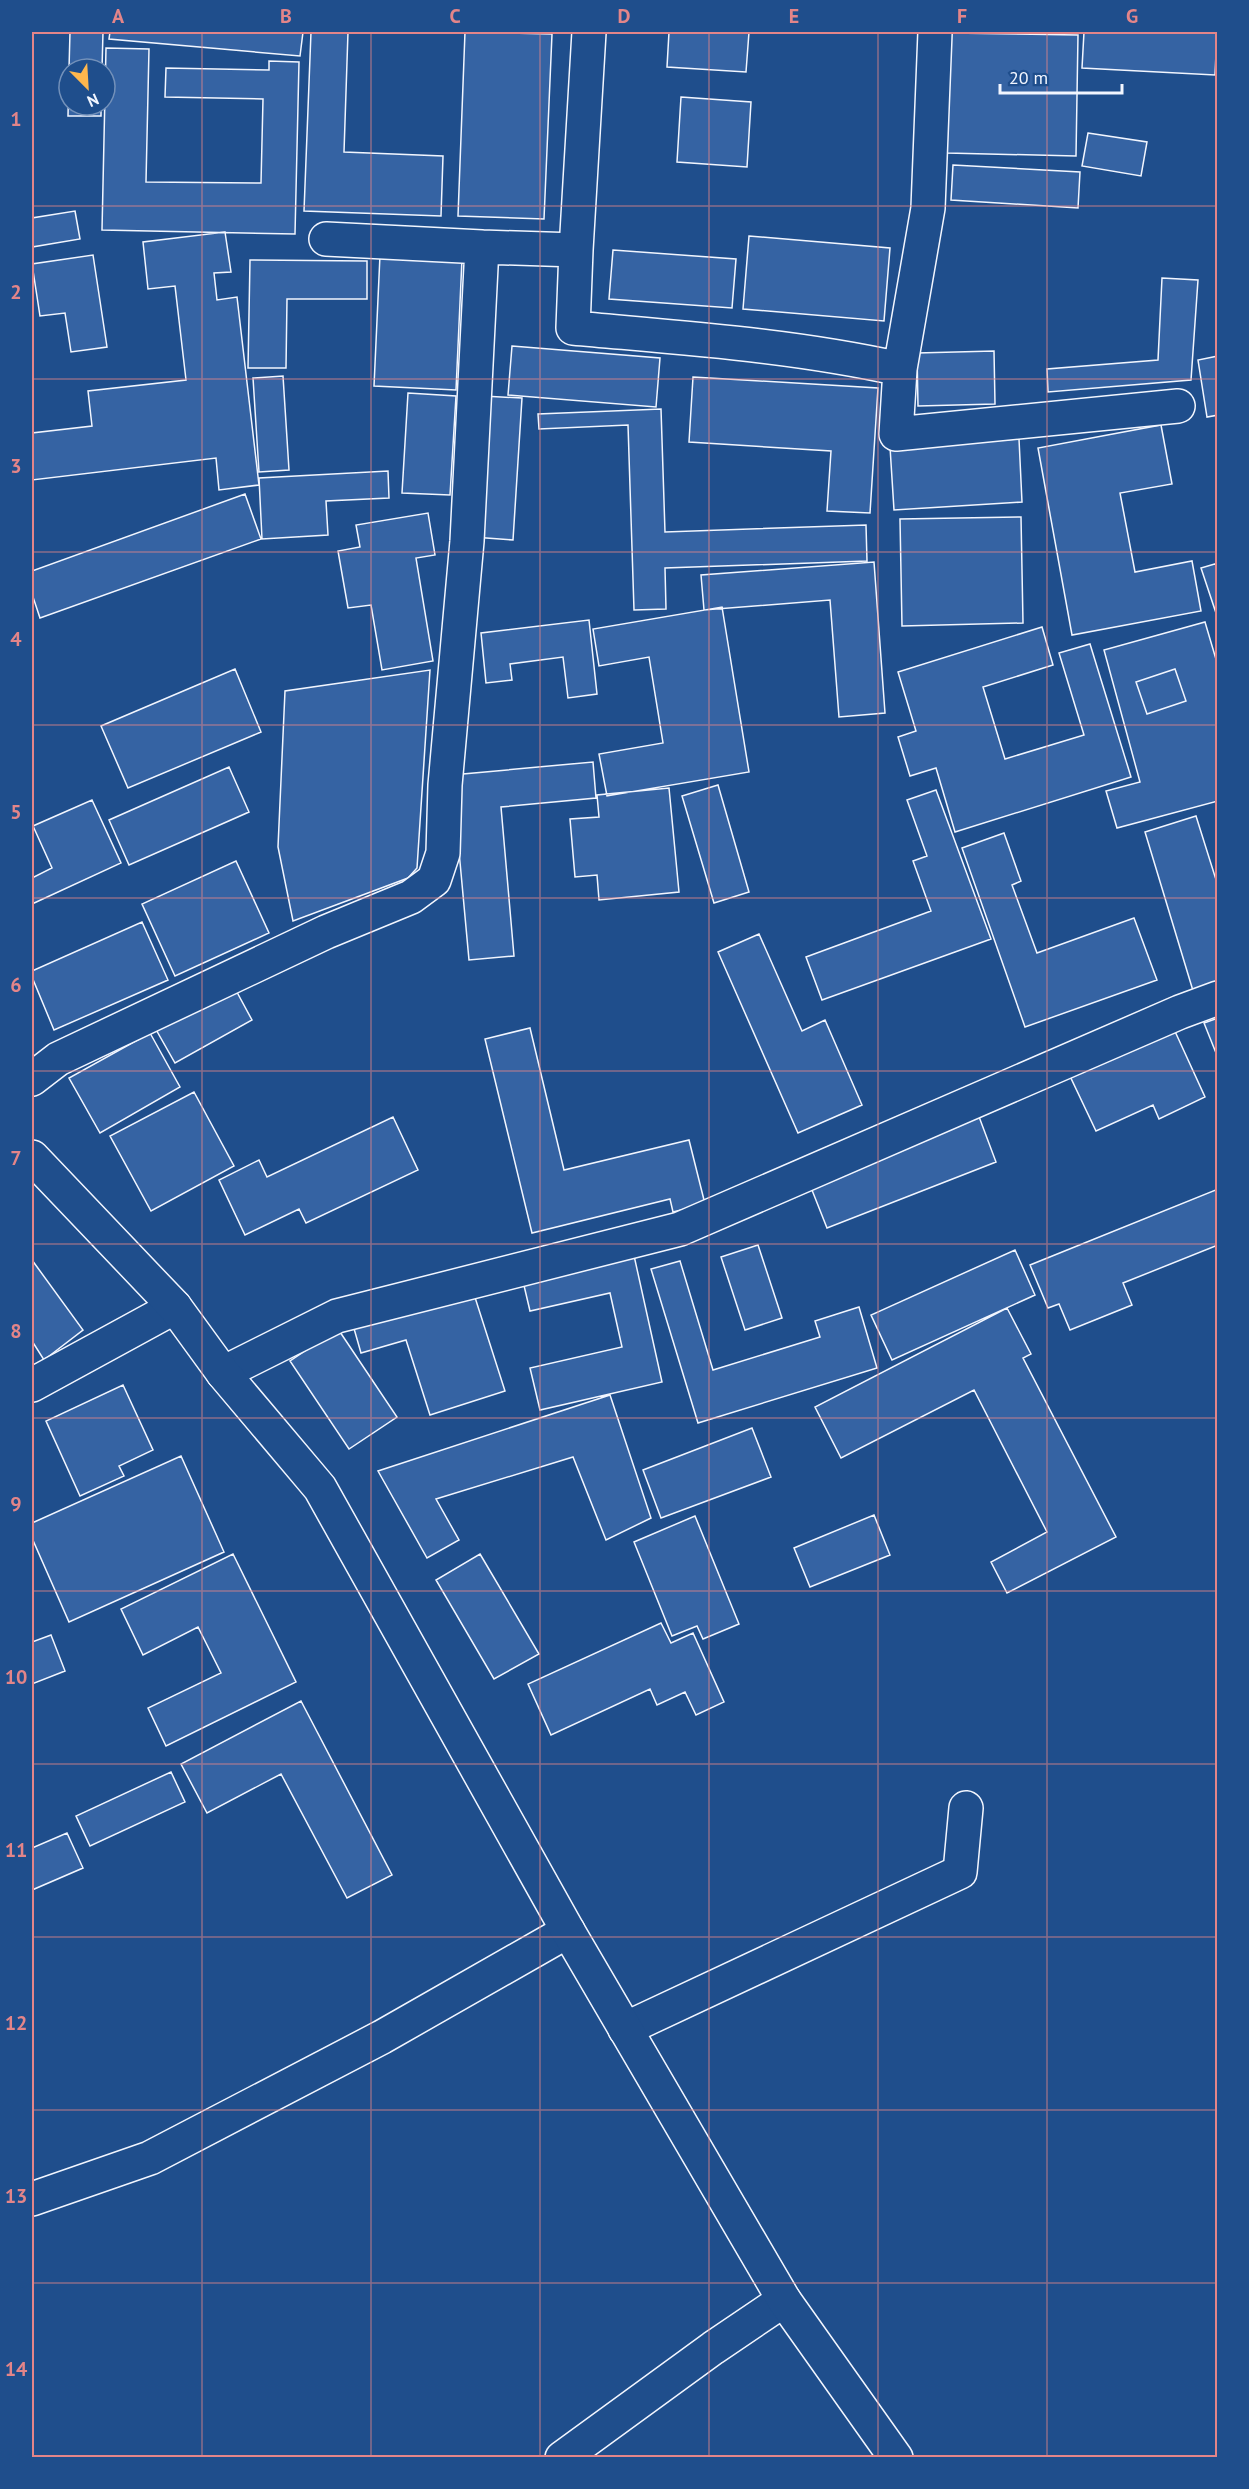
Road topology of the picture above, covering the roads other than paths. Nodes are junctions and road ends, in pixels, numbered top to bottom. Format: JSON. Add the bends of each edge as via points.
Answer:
{"nodes":[{"id":1,"x":589,"y":32,"type":"edge"},
{"id":2,"x":935,"y":32,"type":"edge"},
{"id":3,"x":326,"y":239,"type":"dead end"},
{"id":4,"x":482,"y":247,"type":"junction"},
{"id":5,"x":576,"y":250,"type":"junction"},
{"id":6,"x":900,"y":369,"type":"junction"},
{"id":7,"x":1178,"y":406,"type":"dead end"},
{"id":8,"x":1218,"y":998,"type":"edge"},
{"id":9,"x":32,"y":1079,"type":"edge"},
{"id":10,"x":32,"y":1157,"type":"edge"},
{"id":11,"x":175,"y":1307,"type":"junction"},
{"id":12,"x":224,"y":1373,"type":"junction"},
{"id":13,"x":32,"y":1385,"type":"edge"},
{"id":14,"x":966,"y":1808,"type":"dead end"},
{"id":15,"x":568,"y":1931,"type":"junction"},
{"id":16,"x":625,"y":2029,"type":"junction"},
{"id":17,"x":32,"y":2199,"type":"edge"},
{"id":18,"x":784,"y":2300,"type":"junction"},
{"id":19,"x":562,"y":2457,"type":"edge"},
{"id":20,"x":896,"y":2457,"type":"edge"}],
"edges":[{"from":1,"to":5,"type":"street"},
{"from":2,"to":6,"type":"street","via":[[928,208]]},
{"from":3,"to":4,"type":"street"},
{"from":4,"to":5,"type":"street"},
{"from":4,"to":9,"type":"street","via":[[467,542],[445,785],[443,853],[434,880],[411,897],[306,941],[58,1059]]},
{"from":5,"to":6,"type":"street","via":[[573,328],[758,345]]},
{"from":6,"to":7,"type":"street","via":[[896,434]]},
{"from":8,"to":12,"type":"street","via":[[680,1229],[337,1316]]},
{"from":10,"to":11,"type":"street"},
{"from":11,"to":12,"type":"street"},
{"from":11,"to":13,"type":"street"},
{"from":12,"to":15,"type":"street","via":[[320,1488]]},
{"from":14,"to":16,"type":"street","via":[[960,1872]]},
{"from":15,"to":16,"type":"street"},
{"from":15,"to":17,"type":"street","via":[[372,2042],[150,2158]]},
{"from":16,"to":18,"type":"street"},
{"from":18,"to":19,"type":"street"},
{"from":18,"to":20,"type":"street"}]}
